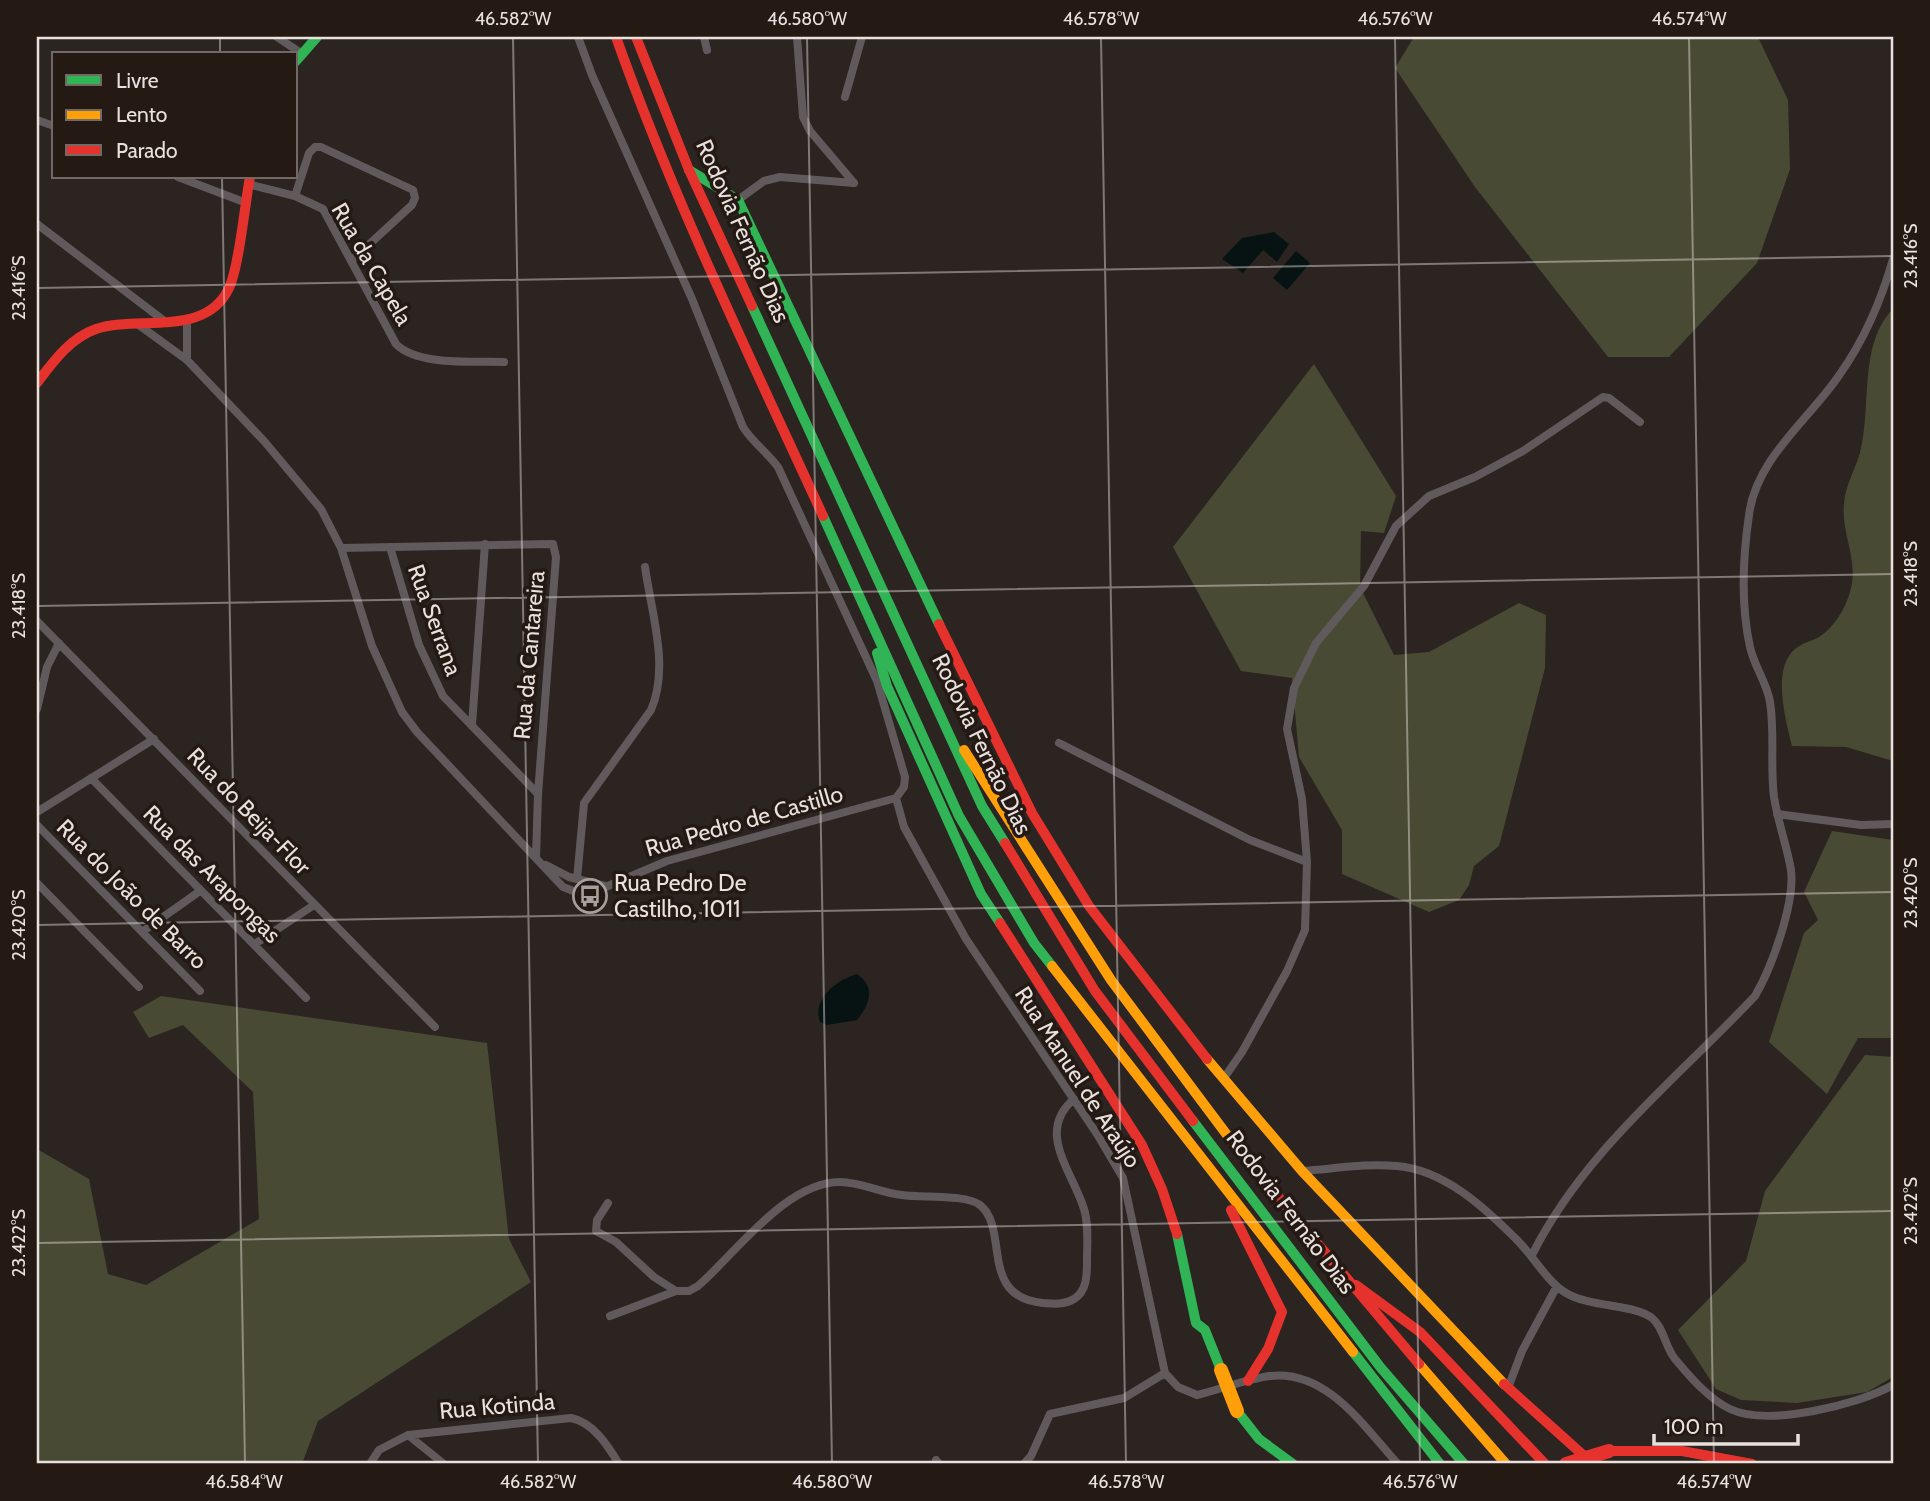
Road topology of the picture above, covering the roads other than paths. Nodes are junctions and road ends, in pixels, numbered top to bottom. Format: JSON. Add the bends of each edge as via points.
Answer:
{"nodes":[{"id":1,"x":277,"y":37,"type":"edge"},
{"id":2,"x":317,"y":37,"type":"edge"},
{"id":3,"x":578,"y":37,"type":"edge"},
{"id":4,"x":617,"y":37,"type":"edge"},
{"id":5,"x":636,"y":37,"type":"edge"},
{"id":6,"x":704,"y":37,"type":"edge"},
{"id":7,"x":797,"y":37,"type":"edge"},
{"id":8,"x":862,"y":37,"type":"edge"},
{"id":9,"x":708,"y":50,"type":"dead end"},
{"id":10,"x":293,"y":52,"type":"edge"},
{"id":11,"x":298,"y":57,"type":"edge"},
{"id":12,"x":845,"y":97,"type":"dead end"},
{"id":13,"x":689,"y":170,"type":"junction"},
{"id":14,"x":181,"y":178,"type":"edge"},
{"id":15,"x":249,"y":181,"type":"edge"},
{"id":16,"x":295,"y":196,"type":"junction"},
{"id":17,"x":738,"y":200,"type":"junction"},
{"id":18,"x":244,"y":202,"type":"junction"},
{"id":19,"x":37,"y":224,"type":"edge"},
{"id":20,"x":1893,"y":259,"type":"edge"},
{"id":21,"x":351,"y":261,"type":"junction"},
{"id":22,"x":187,"y":320,"type":"junction"},
{"id":23,"x":136,"y":323,"type":"junction"},
{"id":24,"x":167,"y":323,"type":"junction"},
{"id":25,"x":187,"y":360,"type":"junction"},
{"id":26,"x":504,"y":362,"type":"dead end"},
{"id":27,"x":37,"y":383,"type":"edge"},
{"id":28,"x":1640,"y":422,"type":"dead end"},
{"id":29,"x":485,"y":544,"type":"junction"},
{"id":30,"x":390,"y":547,"type":"junction"},
{"id":31,"x":341,"y":548,"type":"junction"},
{"id":32,"x":645,"y":567,"type":"dead end"},
{"id":33,"x":861,"y":601,"type":"junction"},
{"id":34,"x":37,"y":621,"type":"edge"},
{"id":35,"x":59,"y":643,"type":"junction"},
{"id":36,"x":929,"y":692,"type":"junction"},
{"id":37,"x":37,"y":709,"type":"edge"},
{"id":38,"x":472,"y":725,"type":"junction"},
{"id":39,"x":154,"y":739,"type":"junction"},
{"id":40,"x":1059,"y":743,"type":"dead end"},
{"id":41,"x":91,"y":778,"type":"junction"},
{"id":42,"x":538,"y":794,"type":"junction"},
{"id":43,"x":895,"y":798,"type":"junction"},
{"id":44,"x":37,"y":812,"type":"edge"},
{"id":45,"x":1777,"y":814,"type":"junction"},
{"id":46,"x":945,"y":815,"type":"junction"},
{"id":47,"x":1893,"y":824,"type":"edge"},
{"id":48,"x":37,"y":825,"type":"edge"},
{"id":49,"x":536,"y":857,"type":"junction"},
{"id":50,"x":1307,"y":862,"type":"junction"},
{"id":51,"x":544,"y":864,"type":"junction"},
{"id":52,"x":577,"y":879,"type":"junction"},
{"id":53,"x":37,"y":883,"type":"edge"},
{"id":54,"x":605,"y":886,"type":"junction"},
{"id":55,"x":200,"y":891,"type":"junction"},
{"id":56,"x":1004,"y":896,"type":"junction"},
{"id":57,"x":314,"y":905,"type":"junction"},
{"id":58,"x":142,"y":932,"type":"junction"},
{"id":59,"x":255,"y":944,"type":"junction"},
{"id":60,"x":139,"y":987,"type":"dead end"},
{"id":61,"x":200,"y":991,"type":"dead end"},
{"id":62,"x":306,"y":998,"type":"dead end"},
{"id":63,"x":435,"y":1027,"type":"dead end"},
{"id":64,"x":1224,"y":1078,"type":"junction"},
{"id":65,"x":1074,"y":1099,"type":"junction"},
{"id":66,"x":1302,"y":1171,"type":"junction"},
{"id":67,"x":1213,"y":1177,"type":"junction"},
{"id":68,"x":608,"y":1203,"type":"dead end"},
{"id":69,"x":1532,"y":1255,"type":"junction"},
{"id":70,"x":1346,"y":1280,"type":"junction"},
{"id":71,"x":1557,"y":1286,"type":"junction"},
{"id":72,"x":676,"y":1291,"type":"junction"},
{"id":73,"x":610,"y":1316,"type":"dead end"},
{"id":74,"x":1166,"y":1373,"type":"junction"},
{"id":75,"x":1248,"y":1381,"type":"junction"},
{"id":76,"x":1893,"y":1385,"type":"edge"},
{"id":77,"x":1508,"y":1388,"type":"junction"},
{"id":78,"x":408,"y":1435,"type":"junction"},
{"id":79,"x":370,"y":1464,"type":"edge"},
{"id":80,"x":444,"y":1464,"type":"edge"},
{"id":81,"x":620,"y":1464,"type":"edge"},
{"id":82,"x":1024,"y":1464,"type":"edge"},
{"id":83,"x":1293,"y":1464,"type":"edge"},
{"id":84,"x":1398,"y":1464,"type":"edge"},
{"id":85,"x":1440,"y":1464,"type":"edge"},
{"id":86,"x":1464,"y":1464,"type":"edge"},
{"id":87,"x":1506,"y":1464,"type":"edge"},
{"id":88,"x":1545,"y":1464,"type":"edge"},
{"id":89,"x":1566,"y":1464,"type":"edge"},
{"id":90,"x":1593,"y":1464,"type":"edge"},
{"id":91,"x":1752,"y":1464,"type":"edge"}],
"edges":[{"from":1,"to":10,"type":"street"},
{"from":2,"to":11,"type":"main road"},
{"from":3,"to":43,"type":"street","via":[[743,427],[778,467],[877,681],[905,777],[904,788]]},
{"from":4,"to":33,"type":"main road","name":"Rodovia Fernão Dias","via":[[634,88],[732,317]]},
{"from":5,"to":13,"type":"main road","name":"Rodovia Fernão Dias"},
{"from":6,"to":9,"type":"street"},
{"from":7,"to":17,"type":"street","via":[[803,117],[854,183],[780,177],[764,181]]},
{"from":8,"to":12,"type":"street"},
{"from":13,"to":17,"type":"main road"},
{"from":13,"to":36,"type":"main road","name":"Rodovia Fernão Dias"},
{"from":14,"to":18,"type":"street"},
{"from":15,"to":16,"type":"street","name":"Rua da Capela"},
{"from":15,"to":18,"type":"main road"},
{"from":16,"to":21,"type":"street","name":"Rua da Capela","via":[[323,209]]},
{"from":16,"to":21,"type":"street","via":[[315,147],[412,190],[412,205]]},
{"from":17,"to":64,"type":"main road","via":[[1032,813],[1088,906]]},
{"from":18,"to":22,"type":"main road","via":[[227,295],[209,312]]},
{"from":19,"to":24,"type":"street"},
{"from":20,"to":45,"type":"street","via":[[1875,310],[1841,373],[1768,467],[1752,499],[1747,625],[1756,668],[1770,699]]},
{"from":21,"to":26,"type":"street","name":"Rua da Capela","via":[[403,352],[413,357]]},
{"from":22,"to":24,"type":"main road"},
{"from":22,"to":25,"type":"street"},
{"from":23,"to":24,"type":"main road"},
{"from":23,"to":25,"type":"street"},
{"from":23,"to":27,"type":"main road","via":[[85,334],[56,358]]},
{"from":25,"to":31,"type":"street","via":[[309,491]]},
{"from":28,"to":50,"type":"street","via":[[1603,397],[1523,451],[1429,496],[1396,526],[1364,586],[1315,643],[1294,688],[1287,729],[1302,799]]},
{"from":29,"to":30,"type":"street","name":"Rua da Cantareira"},
{"from":29,"to":38,"type":"street"},
{"from":29,"to":42,"type":"street","name":"Rua da Cantareira","via":[[548,542],[556,550]]},
{"from":30,"to":31,"type":"street","name":"Rua da Cantareira"},
{"from":30,"to":38,"type":"street","name":"Rua Serrana","via":[[419,645],[436,682],[448,703]]},
{"from":31,"to":49,"type":"street","via":[[372,646],[402,712]]},
{"from":32,"to":52,"type":"street","via":[[659,693],[584,803]]},
{"from":33,"to":46,"type":"main road","via":[[887,686]]},
{"from":33,"to":56,"type":"main road","name":"Rodovia Fernão Dias","via":[[959,816]]},
{"from":34,"to":35,"type":"street","name":"Rua do Beija-Flor"},
{"from":35,"to":37,"type":"street","via":[[47,667]]},
{"from":35,"to":39,"type":"street","name":"Rua do Beija-Flor"},
{"from":36,"to":70,"type":"main road","via":[[1133,1012]]},
{"from":36,"to":86,"type":"main road","name":"Rodovia Fernão Dias","via":[[982,806],[1095,991],[1381,1368]]},
{"from":38,"to":42,"type":"street","name":"Rua Serrana"},
{"from":39,"to":41,"type":"street"},
{"from":39,"to":57,"type":"street","name":"Rua do Beija-Flor"},
{"from":40,"to":50,"type":"street","via":[[1257,843]]},
{"from":41,"to":44,"type":"street"},
{"from":41,"to":55,"type":"street","name":"Rua das Arapongas"},
{"from":42,"to":49,"type":"street","name":"Rua da Cantareira"},
{"from":43,"to":54,"type":"street","name":"Rua Pedro de Castillo","via":[[667,861]]},
{"from":43,"to":65,"type":"street","name":"Rua Manuel de Araújo","via":[[904,827],[948,910]]},
{"from":45,"to":47,"type":"street","via":[[1861,825]]},
{"from":45,"to":69,"type":"street","via":[[1791,888],[1764,981],[1747,1004],[1616,1136],[1558,1210]]},
{"from":46,"to":56,"type":"main road"},
{"from":46,"to":83,"type":"main road","bridge":true,"via":[[981,894],[1161,1181],[1172,1210],[1196,1323],[1205,1330],[1237,1411],[1259,1439]]},
{"from":48,"to":58,"type":"street","name":"Rua do João de Barro"},
{"from":49,"to":51,"type":"street"},
{"from":50,"to":64,"type":"street","via":[[1302,941]]},
{"from":51,"to":52,"type":"street"},
{"from":51,"to":54,"type":"street","name":"Rua Pedro de Castillo","via":[[563,887],[588,892]]},
{"from":52,"to":54,"type":"street"},
{"from":53,"to":60,"type":"street"},
{"from":55,"to":58,"type":"street"},
{"from":55,"to":59,"type":"street","name":"Rua das Arapongas"},
{"from":56,"to":67,"type":"main road","name":"Rodovia Fernão Dias","via":[[1034,943]]},
{"from":57,"to":59,"type":"street"},
{"from":57,"to":63,"type":"street","name":"Rua do Beija-Flor"},
{"from":58,"to":61,"type":"street","name":"Rua do João de Barro"},
{"from":59,"to":62,"type":"street","name":"Rua das Arapongas"},
{"from":64,"to":66,"type":"main road"},
{"from":65,"to":72,"type":"street","via":[[1062,1109],[1056,1126],[1058,1145],[1085,1210],[1087,1280],[1075,1298],[1049,1304],[1016,1294],[1004,1280],[987,1212],[975,1202],[902,1195],[838,1182],[807,1191],[783,1205],[698,1286]]},
{"from":65,"to":74,"type":"street","name":"Rua Manuel de Araújo","via":[[1123,1178]]},
{"from":66,"to":69,"type":"street","via":[[1399,1166],[1441,1179],[1482,1207]]},
{"from":66,"to":77,"type":"main road"},
{"from":67,"to":75,"type":"main road","via":[[1282,1312],[1268,1349]]},
{"from":67,"to":85,"type":"main road","name":"Rodovia Fernão Dias"},
{"from":68,"to":72,"type":"street","via":[[596,1231]]},
{"from":69,"to":71,"type":"street"},
{"from":70,"to":87,"type":"main road"},
{"from":70,"to":88,"type":"main road","via":[[1371,1293],[1420,1332]]},
{"from":71,"to":76,"type":"street","via":[[1596,1305],[1651,1317],[1675,1359],[1731,1410],[1801,1414],[1872,1397]]},
{"from":71,"to":77,"type":"street"},
{"from":72,"to":73,"type":"street"},
{"from":74,"to":75,"type":"street","via":[[1178,1387],[1198,1395]]},
{"from":74,"to":82,"type":"street","via":[[1124,1398],[1049,1414]]},
{"from":75,"to":84,"type":"street","via":[[1292,1377],[1325,1389]]},
{"from":77,"to":90,"type":"main road"},
{"from":78,"to":79,"type":"street","name":"Rua Kotinda","via":[[379,1450]]},
{"from":78,"to":80,"type":"street"},
{"from":78,"to":81,"type":"street","name":"Rua Kotinda","via":[[571,1418],[581,1420],[597,1434]]},
{"from":89,"to":91,"type":"main road","bridge":true,"via":[[1609,1451],[1669,1448]]}]}
